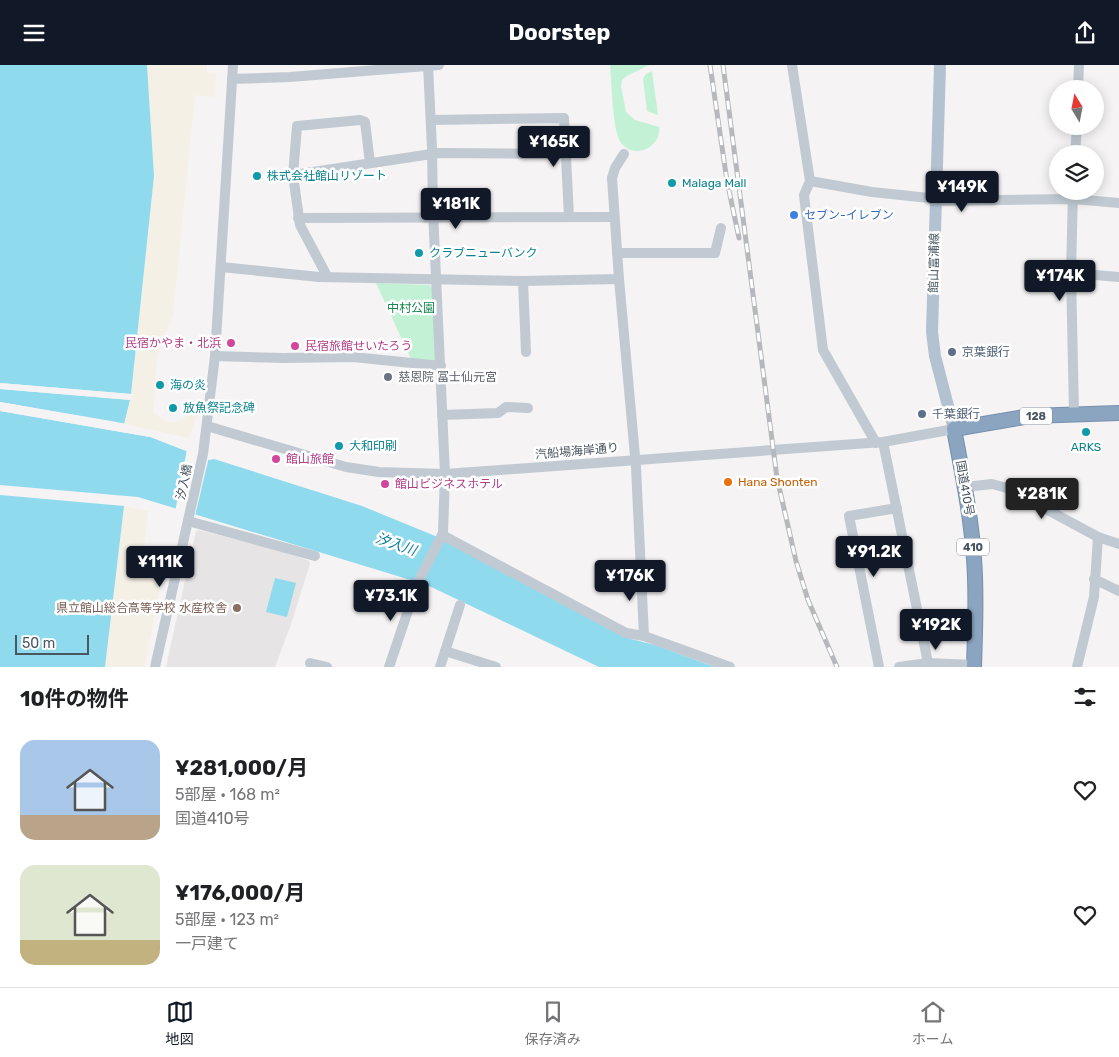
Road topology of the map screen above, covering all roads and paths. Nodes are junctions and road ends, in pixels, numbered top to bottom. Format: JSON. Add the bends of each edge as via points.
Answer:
{"nodes":[{"id":1,"x":233,"y":65,"type":"edge"},
{"id":2,"x":439,"y":65,"type":"edge"},
{"id":3,"x":792,"y":65,"type":"edge"},
{"id":4,"x":940,"y":65,"type":"edge"},
{"id":5,"x":1079,"y":65,"type":"edge"},
{"id":6,"x":428,"y":66,"type":"edge"},
{"id":7,"x":232,"y":79,"type":"junction"},
{"id":8,"x":1078,"y":80,"type":"edge"},
{"id":9,"x":431,"y":120,"type":"junction"},
{"id":10,"x":432,"y":154,"type":"junction"},
{"id":11,"x":565,"y":154,"type":"junction"},
{"id":12,"x":624,"y":154,"type":"dead end"},
{"id":13,"x":370,"y":163,"type":"junction"},
{"id":14,"x":293,"y":175,"type":"junction"},
{"id":15,"x":810,"y":181,"type":"junction"},
{"id":16,"x":1049,"y":196,"type":"edge"},
{"id":17,"x":1073,"y":200,"type":"edge"},
{"id":18,"x":1102,"y":200,"type":"edge"},
{"id":19,"x":935,"y":201,"type":"junction"},
{"id":20,"x":1119,"y":203,"type":"edge"},
{"id":21,"x":569,"y":217,"type":"junction"},
{"id":22,"x":614,"y":217,"type":"junction"},
{"id":23,"x":298,"y":218,"type":"junction"},
{"id":24,"x":434,"y":218,"type":"junction"},
{"id":25,"x":721,"y":228,"type":"dead end"},
{"id":26,"x":617,"y":253,"type":"junction"},
{"id":27,"x":221,"y":267,"type":"junction"},
{"id":28,"x":1071,"y":273,"type":"junction"},
{"id":29,"x":327,"y":276,"type":"junction"},
{"id":30,"x":1119,"y":277,"type":"edge"},
{"id":31,"x":619,"y":279,"type":"junction"},
{"id":32,"x":437,"y":280,"type":"junction"},
{"id":33,"x":523,"y":281,"type":"junction"},
{"id":34,"x":526,"y":352,"type":"dead end"},
{"id":35,"x":215,"y":356,"type":"junction"},
{"id":36,"x":441,"y":366,"type":"junction"},
{"id":37,"x":528,"y":408,"type":"dead end"},
{"id":38,"x":1074,"y":413,"type":"junction"},
{"id":39,"x":1119,"y":413,"type":"edge"},
{"id":40,"x":442,"y":415,"type":"junction"},
{"id":41,"x":208,"y":425,"type":"junction"},
{"id":42,"x":954,"y":429,"type":"junction"},
{"id":43,"x":880,"y":443,"type":"junction"},
{"id":44,"x":635,"y":459,"type":"junction"},
{"id":45,"x":445,"y":474,"type":"junction"},
{"id":46,"x":965,"y":487,"type":"junction"},
{"id":47,"x":897,"y":508,"type":"junction"},
{"id":48,"x":188,"y":518,"type":"junction"},
{"id":49,"x":442,"y":537,"type":"junction"},
{"id":50,"x":1098,"y":537,"type":"junction"},
{"id":51,"x":1119,"y":545,"type":"edge"},
{"id":52,"x":315,"y":556,"type":"dead end"},
{"id":53,"x":1094,"y":579,"type":"junction"},
{"id":54,"x":1119,"y":591,"type":"edge"},
{"id":55,"x":460,"y":605,"type":"dead end"},
{"id":56,"x":644,"y":637,"type":"junction"},
{"id":57,"x":444,"y":651,"type":"junction"},
{"id":58,"x":310,"y":663,"type":"dead end"},
{"id":59,"x":928,"y":663,"type":"junction"},
{"id":60,"x":974,"y":666,"type":"edge"},
{"id":61,"x":155,"y":667,"type":"edge"},
{"id":62,"x":327,"y":667,"type":"edge"},
{"id":63,"x":389,"y":667,"type":"edge"},
{"id":64,"x":440,"y":667,"type":"edge"},
{"id":65,"x":496,"y":667,"type":"edge"},
{"id":66,"x":730,"y":667,"type":"edge"},
{"id":67,"x":879,"y":667,"type":"edge"},
{"id":68,"x":899,"y":667,"type":"edge"},
{"id":69,"x":1077,"y":667,"type":"edge"}],
"edges":[{"from":1,"to":7,"type":"street","name":"汐入橋"},
{"from":2,"to":6,"type":"street"},
{"from":3,"to":15,"type":"street"},
{"from":4,"to":19,"type":"main road","name":"館山富浦線"},
{"from":5,"to":8,"type":"street"},
{"from":6,"to":7,"type":"street"},
{"from":6,"to":9,"type":"street"},
{"from":7,"to":27,"type":"street","name":"汐入橋"},
{"from":9,"to":10,"type":"street"},
{"from":9,"to":11,"type":"street","via":[[564,118]]},
{"from":10,"to":11,"type":"street"},
{"from":10,"to":13,"type":"street"},
{"from":10,"to":24,"type":"street"},
{"from":11,"to":21,"type":"street"},
{"from":12,"to":22,"type":"street","via":[[612,178]]},
{"from":13,"to":14,"type":"street"},
{"from":13,"to":14,"type":"street","via":[[365,122],[297,125]]},
{"from":14,"to":23,"type":"street"},
{"from":15,"to":19,"type":"street"},
{"from":15,"to":43,"type":"street","via":[[804,195],[823,350]]},
{"from":16,"to":19,"type":"street"},
{"from":17,"to":28,"type":"street"},
{"from":18,"to":20,"type":"street"},
{"from":19,"to":42,"type":"main road","name":"館山富浦線","via":[[932,332]]},
{"from":21,"to":22,"type":"street"},
{"from":21,"to":24,"type":"street"},
{"from":22,"to":26,"type":"street"},
{"from":23,"to":24,"type":"street"},
{"from":23,"to":29,"type":"street"},
{"from":24,"to":32,"type":"street"},
{"from":25,"to":26,"type":"street","via":[[715,253]]},
{"from":26,"to":31,"type":"street"},
{"from":27,"to":29,"type":"street"},
{"from":27,"to":35,"type":"street","name":"汐入橋"},
{"from":28,"to":30,"type":"street"},
{"from":28,"to":38,"type":"street"},
{"from":29,"to":32,"type":"street"},
{"from":31,"to":33,"type":"street"},
{"from":31,"to":44,"type":"street"},
{"from":32,"to":33,"type":"street"},
{"from":32,"to":36,"type":"street"},
{"from":33,"to":34,"type":"street"},
{"from":35,"to":36,"type":"street","via":[[353,357]]},
{"from":35,"to":41,"type":"street","name":"汐入橋"},
{"from":36,"to":40,"type":"street"},
{"from":37,"to":40,"type":"street","via":[[506,407],[498,413]]},
{"from":38,"to":39,"type":"highway","number":"128"},
{"from":38,"to":42,"type":"highway","number":"128","via":[[1030,416]]},
{"from":40,"to":45,"type":"street"},
{"from":41,"to":45,"type":"street","name":"汽船場海岸通り","via":[[346,467],[379,472]]},
{"from":41,"to":48,"type":"street","name":"汐入橋"},
{"from":42,"to":43,"type":"street","name":"汽船場海岸通り"},
{"from":42,"to":46,"type":"highway","name":"国道410号","number":"410"},
{"from":43,"to":44,"type":"street","name":"汽船場海岸通り"},
{"from":43,"to":47,"type":"street"},
{"from":44,"to":45,"type":"street","name":"汽船場海岸通り"},
{"from":44,"to":56,"type":"street"},
{"from":45,"to":49,"type":"street"},
{"from":46,"to":50,"type":"street","via":[[992,483],[1007,488]]},
{"from":46,"to":60,"type":"highway","name":"国道410号","number":"410","via":[[976,587]]},
{"from":47,"to":59,"type":"street"},
{"from":47,"to":67,"type":"street","via":[[848,516]]},
{"from":48,"to":52,"type":"street"},
{"from":48,"to":61,"type":"street","name":"汐入橋"},
{"from":49,"to":56,"type":"street","via":[[626,633]]},
{"from":49,"to":63,"type":"street","via":[[417,584]]},
{"from":50,"to":51,"type":"street"},
{"from":50,"to":53,"type":"street"},
{"from":53,"to":54,"type":"street"},
{"from":53,"to":69,"type":"street","via":[[1094,597]]},
{"from":55,"to":57,"type":"street"},
{"from":56,"to":66,"type":"street"},
{"from":57,"to":64,"type":"street"},
{"from":57,"to":65,"type":"street"},
{"from":58,"to":62,"type":"street"},
{"from":59,"to":60,"type":"street"},
{"from":59,"to":68,"type":"street"}]}
